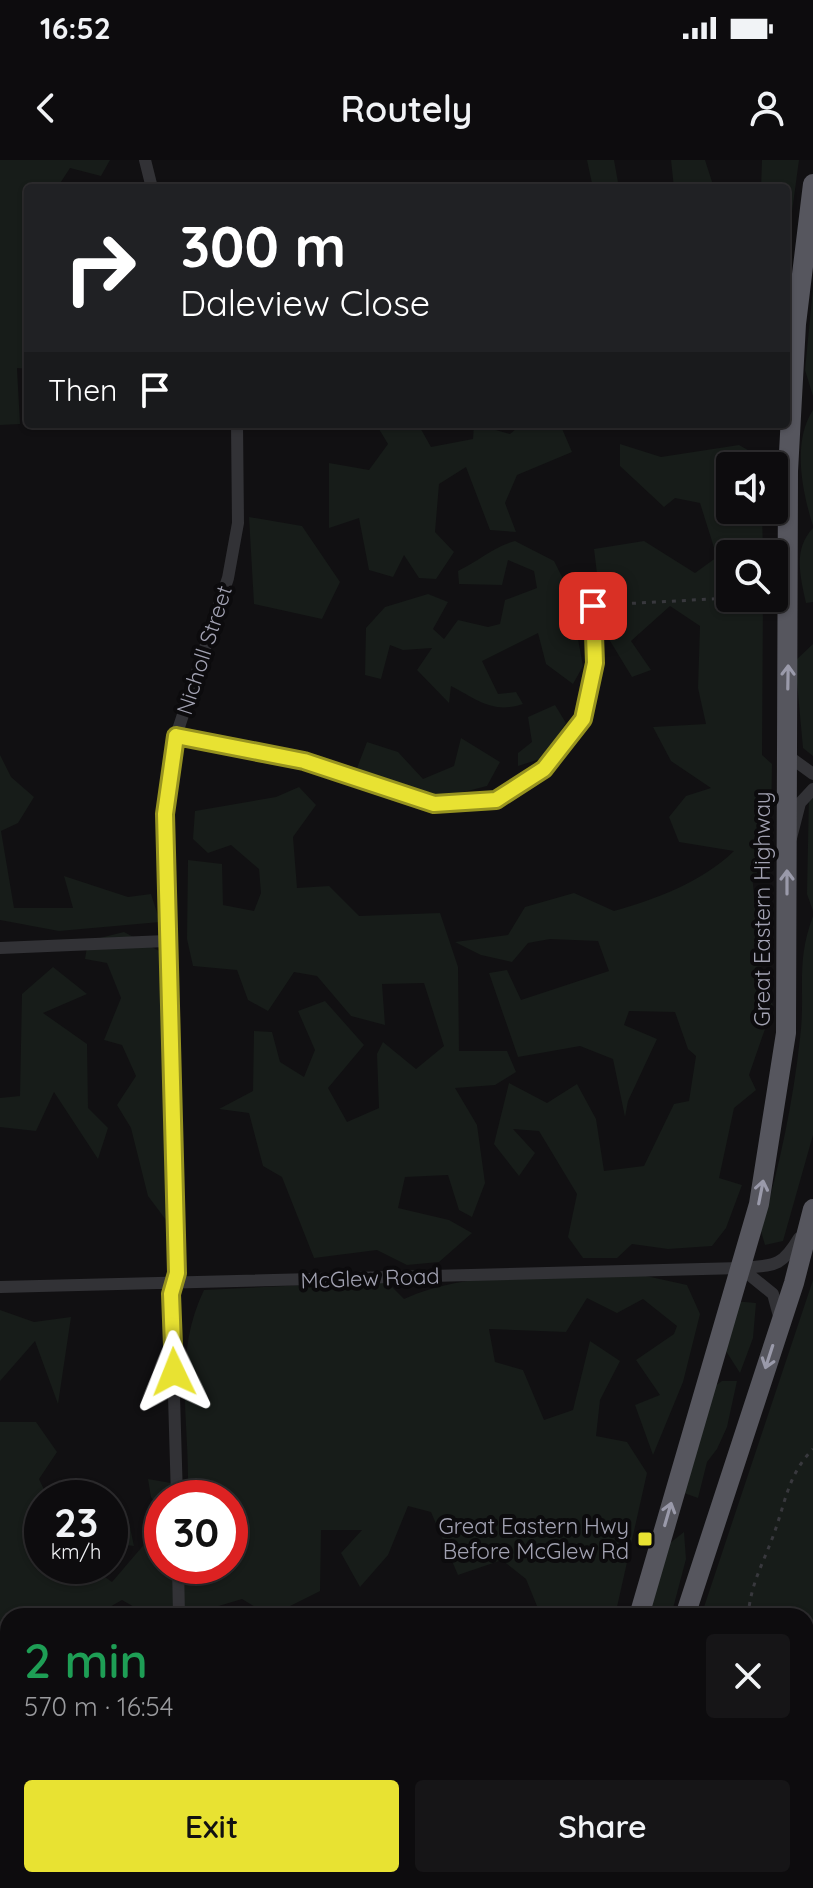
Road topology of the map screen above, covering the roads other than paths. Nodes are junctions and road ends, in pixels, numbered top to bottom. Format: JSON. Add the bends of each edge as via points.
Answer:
{"nodes":[{"id":1,"x":145,"y":160,"type":"edge"},
{"id":2,"x":151,"y":184,"type":"edge"},
{"id":3,"x":813,"y":184,"type":"edge"},
{"id":4,"x":237,"y":428,"type":"edge"},
{"id":5,"x":581,"y":585,"type":"dead end"},
{"id":6,"x":176,"y":736,"type":"junction"},
{"id":7,"x":787,"y":755,"type":"junction"},
{"id":8,"x":813,"y":774,"type":"edge"},
{"id":9,"x":813,"y":789,"type":"edge"},
{"id":10,"x":787,"y":848,"type":"junction"},
{"id":11,"x":166,"y":941,"type":"junction"},
{"id":12,"x":0,"y":948,"type":"edge"},
{"id":13,"x":813,"y":1207,"type":"edge"},
{"id":14,"x":741,"y":1268,"type":"junction"},
{"id":15,"x":174,"y":1283,"type":"junction"},
{"id":16,"x":0,"y":1287,"type":"edge"},
{"id":17,"x":780,"y":1324,"type":"junction"},
{"id":18,"x":177,"y":1480,"type":"edge"},
{"id":19,"x":178,"y":1584,"type":"edge"},
{"id":20,"x":179,"y":1608,"type":"edge"},
{"id":21,"x":641,"y":1608,"type":"edge"},
{"id":22,"x":688,"y":1608,"type":"edge"}],
"edges":[{"from":1,"to":2,"type":"street"},
{"from":7,"to":3,"type":"highway","name":"Great Eastern Highway","one_way":true,"via":[[791,393]]},
{"from":4,"to":6,"type":"street","name":"Nicholl Street","via":[[238,523],[228,578]]},
{"from":5,"to":6,"type":"street","via":[[593,606],[595,663],[583,719],[544,769],[496,800],[434,804],[304,761]]},
{"from":6,"to":11,"type":"street","name":"Nicholl Street","via":[[165,814]]},
{"from":7,"to":8,"type":"street"},
{"from":7,"to":10,"type":"highway","name":"Great Eastern Highway"},
{"from":9,"to":10,"type":"street","via":[[800,803]]},
{"from":14,"to":10,"type":"highway","name":"Great Eastern Highway","one_way":true,"via":[[759,1204],[786,1033]]},
{"from":11,"to":12,"type":"street"},
{"from":11,"to":15,"type":"street","name":"Nicholl Street"},
{"from":13,"to":14,"type":"street","name":"McGlew Road","via":[[787,1258],[777,1265]]},
{"from":13,"to":17,"type":"highway"},
{"from":14,"to":15,"type":"street","name":"McGlew Road"},
{"from":14,"to":17,"type":"street","via":[[773,1294]]},
{"from":21,"to":14,"type":"highway","name":"Great Eastern Highway","one_way":true},
{"from":15,"to":16,"type":"street","name":"McGlew Road"},
{"from":15,"to":18,"type":"street","name":"Nicholl Street"},
{"from":17,"to":22,"type":"highway","one_way":true},
{"from":19,"to":20,"type":"street"}]}
